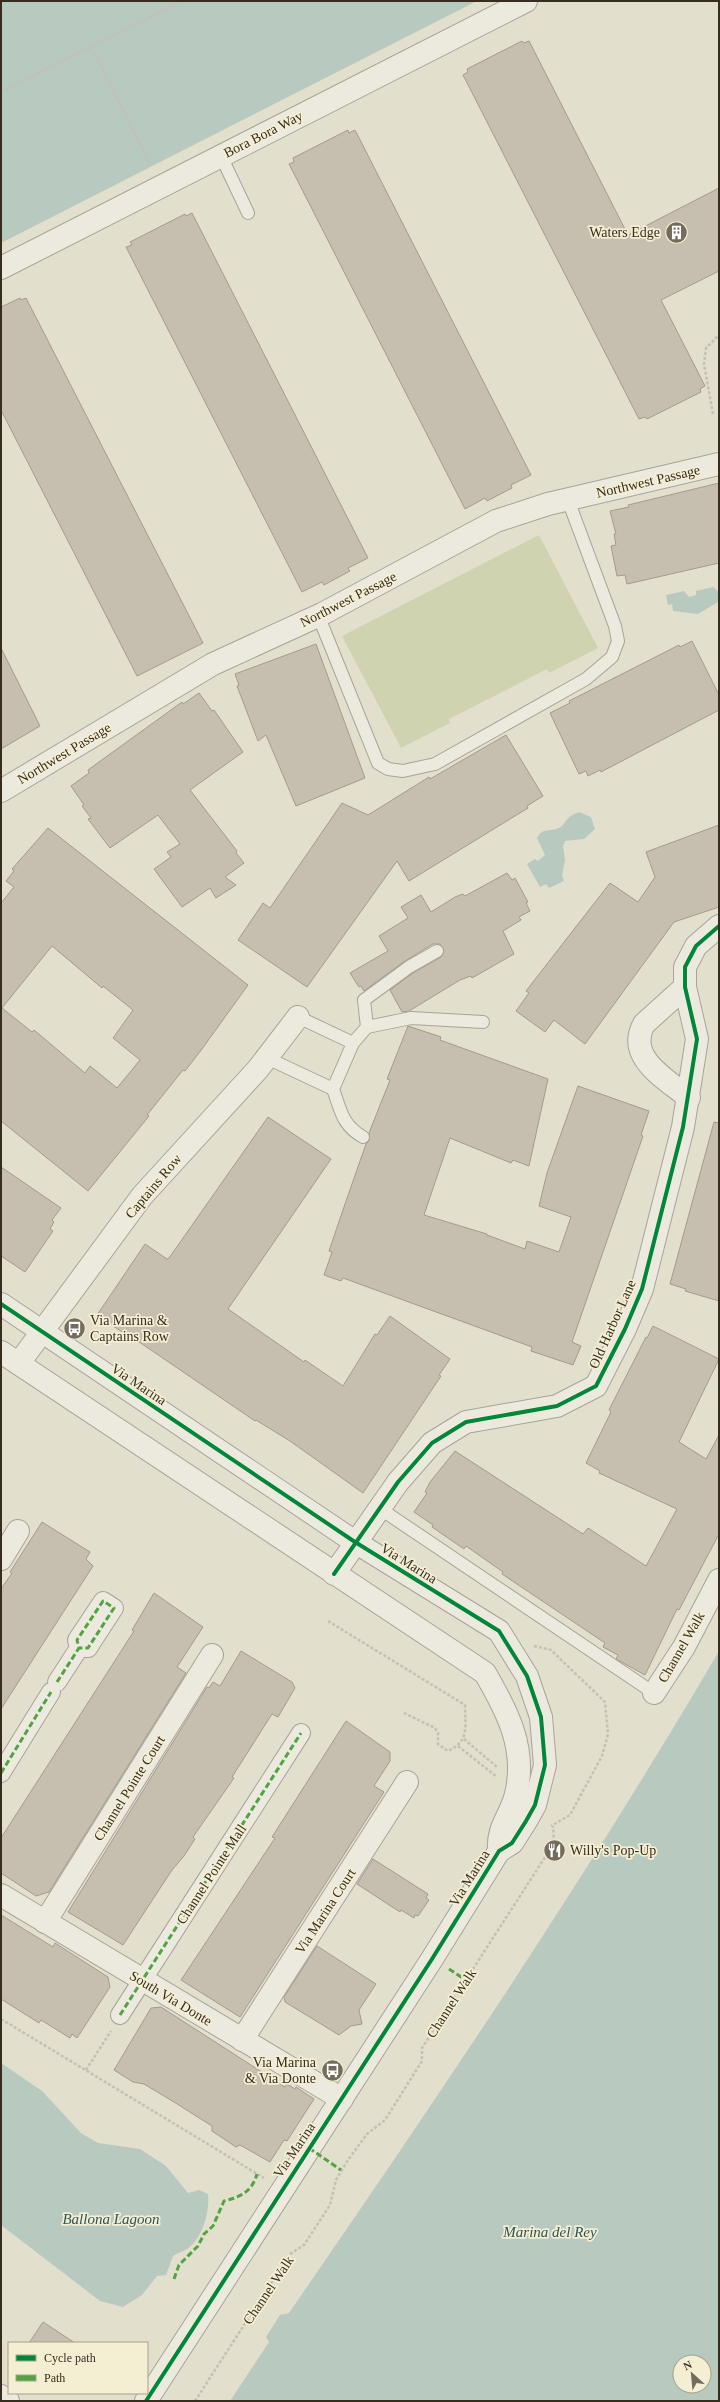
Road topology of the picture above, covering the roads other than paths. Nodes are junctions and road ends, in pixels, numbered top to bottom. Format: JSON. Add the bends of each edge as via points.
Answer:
{"nodes":[{"id":1,"x":526,"y":1,"type":"edge"},
{"id":2,"x":221,"y":156,"type":"junction"},
{"id":3,"x":248,"y":213,"type":"dead end"},
{"id":4,"x":1,"y":268,"type":"edge"},
{"id":5,"x":719,"y":464,"type":"edge"},
{"id":6,"x":568,"y":500,"type":"junction"},
{"id":7,"x":318,"y":615,"type":"junction"},
{"id":8,"x":1,"y":791,"type":"edge"},
{"id":9,"x":719,"y":926,"type":"edge"},
{"id":10,"x":437,"y":952,"type":"dead end"},
{"id":11,"x":685,"y":987,"type":"junction"},
{"id":12,"x":298,"y":1017,"type":"joint"},
{"id":13,"x":483,"y":1022,"type":"dead end"},
{"id":14,"x":367,"y":1028,"type":"junction"},
{"id":15,"x":353,"y":1043,"type":"junction"},
{"id":16,"x":267,"y":1058,"type":"junction"},
{"id":17,"x":333,"y":1089,"type":"junction"},
{"id":18,"x":688,"y":1098,"type":"junction"},
{"id":19,"x":363,"y":1137,"type":"dead end"},
{"id":20,"x":1,"y":1304,"type":"edge"},
{"id":21,"x":42,"y":1331,"type":"junction"},
{"id":22,"x":10,"y":1357,"type":"edge"},
{"id":23,"x":379,"y":1508,"type":"junction"},
{"id":24,"x":18,"y":1532,"type":"dead end"},
{"id":25,"x":354,"y":1542,"type":"junction"},
{"id":26,"x":1,"y":1559,"type":"edge"},
{"id":27,"x":334,"y":1574,"type":"junction"},
{"id":28,"x":719,"y":1580,"type":"edge"},
{"id":29,"x":79,"y":1648,"type":"dead end"},
{"id":30,"x":212,"y":1655,"type":"dead end"},
{"id":31,"x":654,"y":1693,"type":"joint"},
{"id":32,"x":301,"y":1732,"type":"dead end"},
{"id":33,"x":1,"y":1773,"type":"edge"},
{"id":34,"x":407,"y":1782,"type":"dead end"},
{"id":35,"x":499,"y":1851,"type":"junction"},
{"id":36,"x":1,"y":1895,"type":"edge"},
{"id":37,"x":45,"y":1922,"type":"junction"},
{"id":38,"x":142,"y":1981,"type":"junction"},
{"id":39,"x":120,"y":2015,"type":"road end"},
{"id":40,"x":242,"y":2040,"type":"junction"},
{"id":41,"x":342,"y":2099,"type":"junction"},
{"id":42,"x":1,"y":2396,"type":"edge"},
{"id":43,"x":8,"y":2401,"type":"edge"},
{"id":44,"x":146,"y":2401,"type":"edge"}],
"edges":[{"from":1,"to":2,"type":"street","name":"Bora Bora Way"},
{"from":2,"to":3,"type":"lane"},
{"from":2,"to":4,"type":"street","name":"Bora Bora Way"},
{"from":5,"to":6,"type":"street","name":"Northwest Passage"},
{"from":6,"to":7,"type":"street","name":"Northwest Passage","via":[[496,521]]},
{"from":6,"to":7,"type":"lane","via":[[615,626],[618,641],[612,657],[586,679],[435,764],[403,771],[388,769],[378,763]]},
{"from":7,"to":8,"type":"street","name":"Northwest Passage","via":[[213,664]]},
{"from":9,"to":11,"type":"street","name":"Old Harbor Lane","via":[[696,946],[686,967]]},
{"from":10,"to":14,"type":"lane","via":[[409,967],[364,1000]]},
{"from":11,"to":18,"type":"street","name":"Old Harbor Lane","via":[[697,1039]]},
{"from":11,"to":18,"type":"street","via":[[644,1024],[639,1041],[646,1061],[655,1073]]},
{"from":12,"to":15,"type":"lane"},
{"from":12,"to":16,"type":"street","name":"Captains Row"},
{"from":13,"to":14,"type":"lane","via":[[411,1018]]},
{"from":14,"to":15,"type":"lane"},
{"from":15,"to":17,"type":"lane"},
{"from":16,"to":17,"type":"lane"},
{"from":16,"to":21,"type":"street","name":"Captains Row","via":[[142,1196]]},
{"from":17,"to":19,"type":"lane","via":[[345,1123],[352,1131]]},
{"from":18,"to":23,"type":"street","name":"Old Harbor Lane","via":[[642,1289],[596,1386],[557,1406],[466,1422],[432,1443]]},
{"from":20,"to":21,"type":"street","name":"Via Marina"},
{"from":21,"to":22,"type":"street","name":"Captains Row"},
{"from":21,"to":25,"type":"street","name":"Via Marina"},
{"from":22,"to":27,"type":"street","name":"Via Marina"},
{"from":23,"to":25,"type":"street","name":"Old Harbor Lane"},
{"from":23,"to":31,"type":"lane"},
{"from":24,"to":26,"type":"street"},
{"from":25,"to":27,"type":"street","name":"Old Harbor Lane"},
{"from":25,"to":35,"type":"street","name":"Via Marina","via":[[499,1632],[527,1676],[541,1717],[545,1765],[535,1805],[512,1843]]},
{"from":27,"to":35,"type":"street","name":"Via Marina","via":[[485,1673],[503,1703],[520,1752],[516,1794],[498,1837]]},
{"from":28,"to":31,"type":"street","name":"Channel Walk","via":[[684,1647]]},
{"from":29,"to":33,"type":"street"},
{"from":30,"to":37,"type":"street","name":"Channel Pointe Court"},
{"from":32,"to":38,"type":"street","name":"Channel Pointe Mall"},
{"from":34,"to":40,"type":"street","name":"Via Marina Court"},
{"from":35,"to":41,"type":"street","name":"Via Marina"},
{"from":36,"to":37,"type":"street","name":"South Via Donte"},
{"from":37,"to":38,"type":"street","name":"South Via Donte"},
{"from":38,"to":39,"type":"street","name":"Channel Pointe Mall"},
{"from":38,"to":40,"type":"street","name":"South Via Donte"},
{"from":40,"to":41,"type":"street","name":"South Via Donte"},
{"from":41,"to":44,"type":"street","name":"Via Marina","via":[[281,2189]]},
{"from":42,"to":43,"type":"street"}]}
